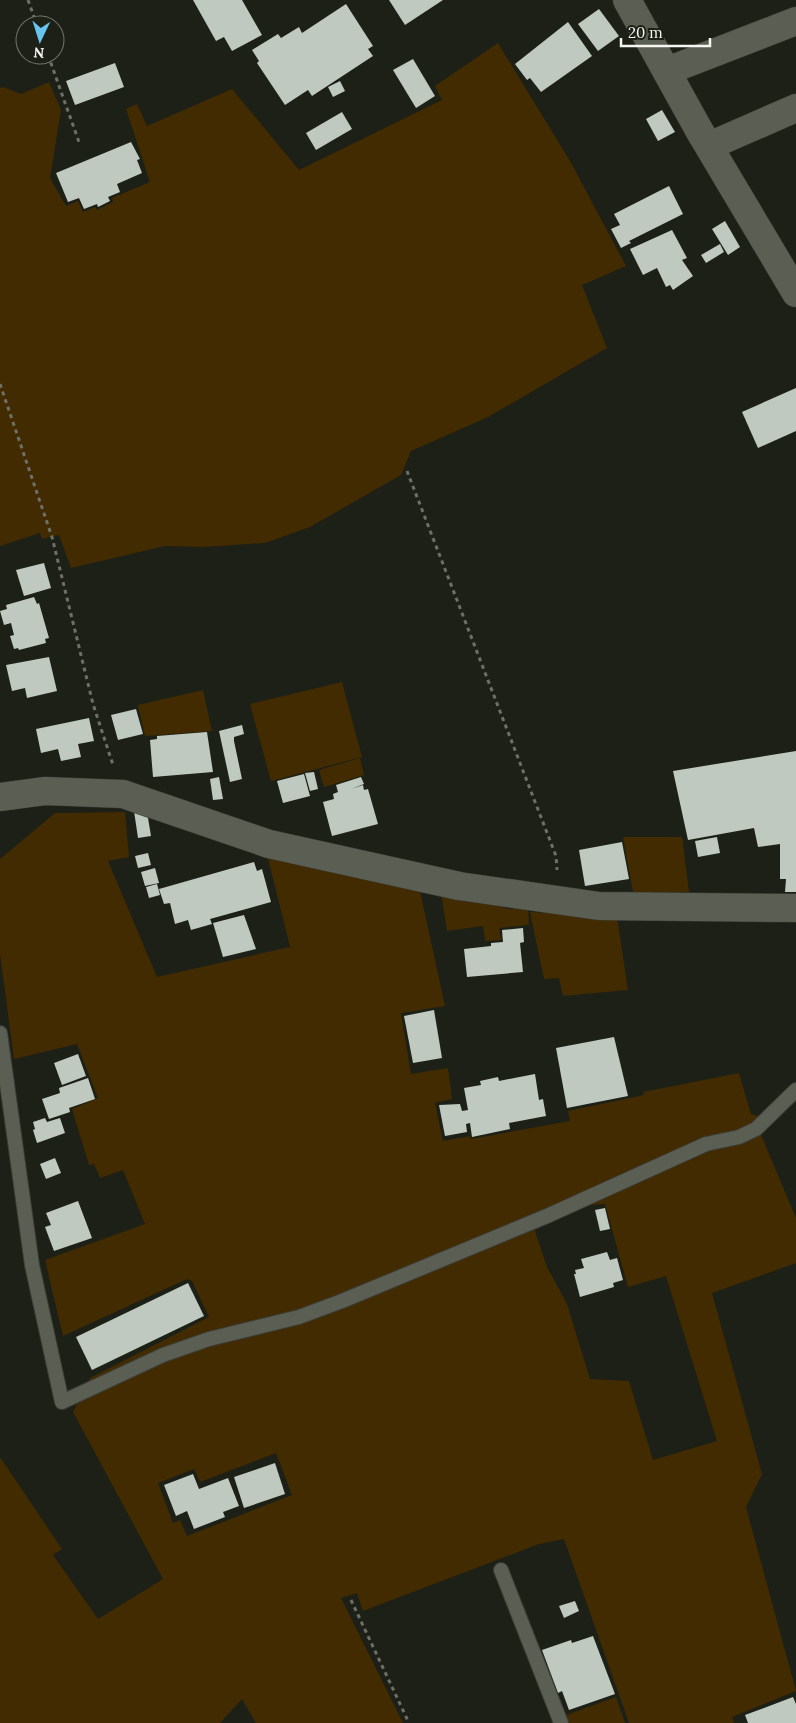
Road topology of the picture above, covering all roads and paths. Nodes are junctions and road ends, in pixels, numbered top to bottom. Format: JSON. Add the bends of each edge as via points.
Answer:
{"nodes":[{"id":1,"x":28,"y":0,"type":"edge"},
{"id":2,"x":627,"y":0,"type":"edge"},
{"id":3,"x":33,"y":15,"type":"edge"},
{"id":4,"x":796,"y":21,"type":"edge"},
{"id":5,"x":52,"y":65,"type":"edge"},
{"id":6,"x":666,"y":71,"type":"junction"},
{"id":7,"x":796,"y":108,"type":"edge"},
{"id":8,"x":79,"y":142,"type":"dead end"},
{"id":9,"x":709,"y":146,"type":"junction"},
{"id":10,"x":796,"y":293,"type":"edge"},
{"id":11,"x":0,"y":384,"type":"edge"},
{"id":12,"x":407,"y":471,"type":"dead end"},
{"id":13,"x":123,"y":794,"type":"junction"},
{"id":14,"x":0,"y":797,"type":"edge"},
{"id":15,"x":560,"y":900,"type":"junction"},
{"id":16,"x":796,"y":908,"type":"edge"},
{"id":17,"x":0,"y":1033,"type":"edge"},
{"id":18,"x":796,"y":1090,"type":"edge"},
{"id":19,"x":501,"y":1570,"type":"dead end"},
{"id":20,"x":351,"y":1600,"type":"dead end"},
{"id":21,"x":409,"y":1723,"type":"edge"},
{"id":22,"x":561,"y":1723,"type":"edge"}],
"edges":[{"from":1,"to":3,"type":"path"},
{"from":2,"to":6,"type":"street"},
{"from":4,"to":6,"type":"street"},
{"from":5,"to":8,"type":"path"},
{"from":6,"to":9,"type":"street"},
{"from":7,"to":9,"type":"street"},
{"from":9,"to":10,"type":"street"},
{"from":11,"to":13,"type":"path","via":[[52,537],[93,704]]},
{"from":12,"to":15,"type":"path","via":[[556,856]]},
{"from":13,"to":14,"type":"street","via":[[44,792]]},
{"from":13,"to":15,"type":"street","via":[[269,844],[458,886]]},
{"from":15,"to":16,"type":"street","via":[[599,906]]},
{"from":17,"to":18,"type":"lane","via":[[32,1265],[62,1402],[163,1355],[208,1339],[299,1317],[342,1301],[547,1216],[706,1144],[739,1138],[756,1129]]},
{"from":19,"to":22,"type":"lane"},
{"from":20,"to":21,"type":"path"}]}
